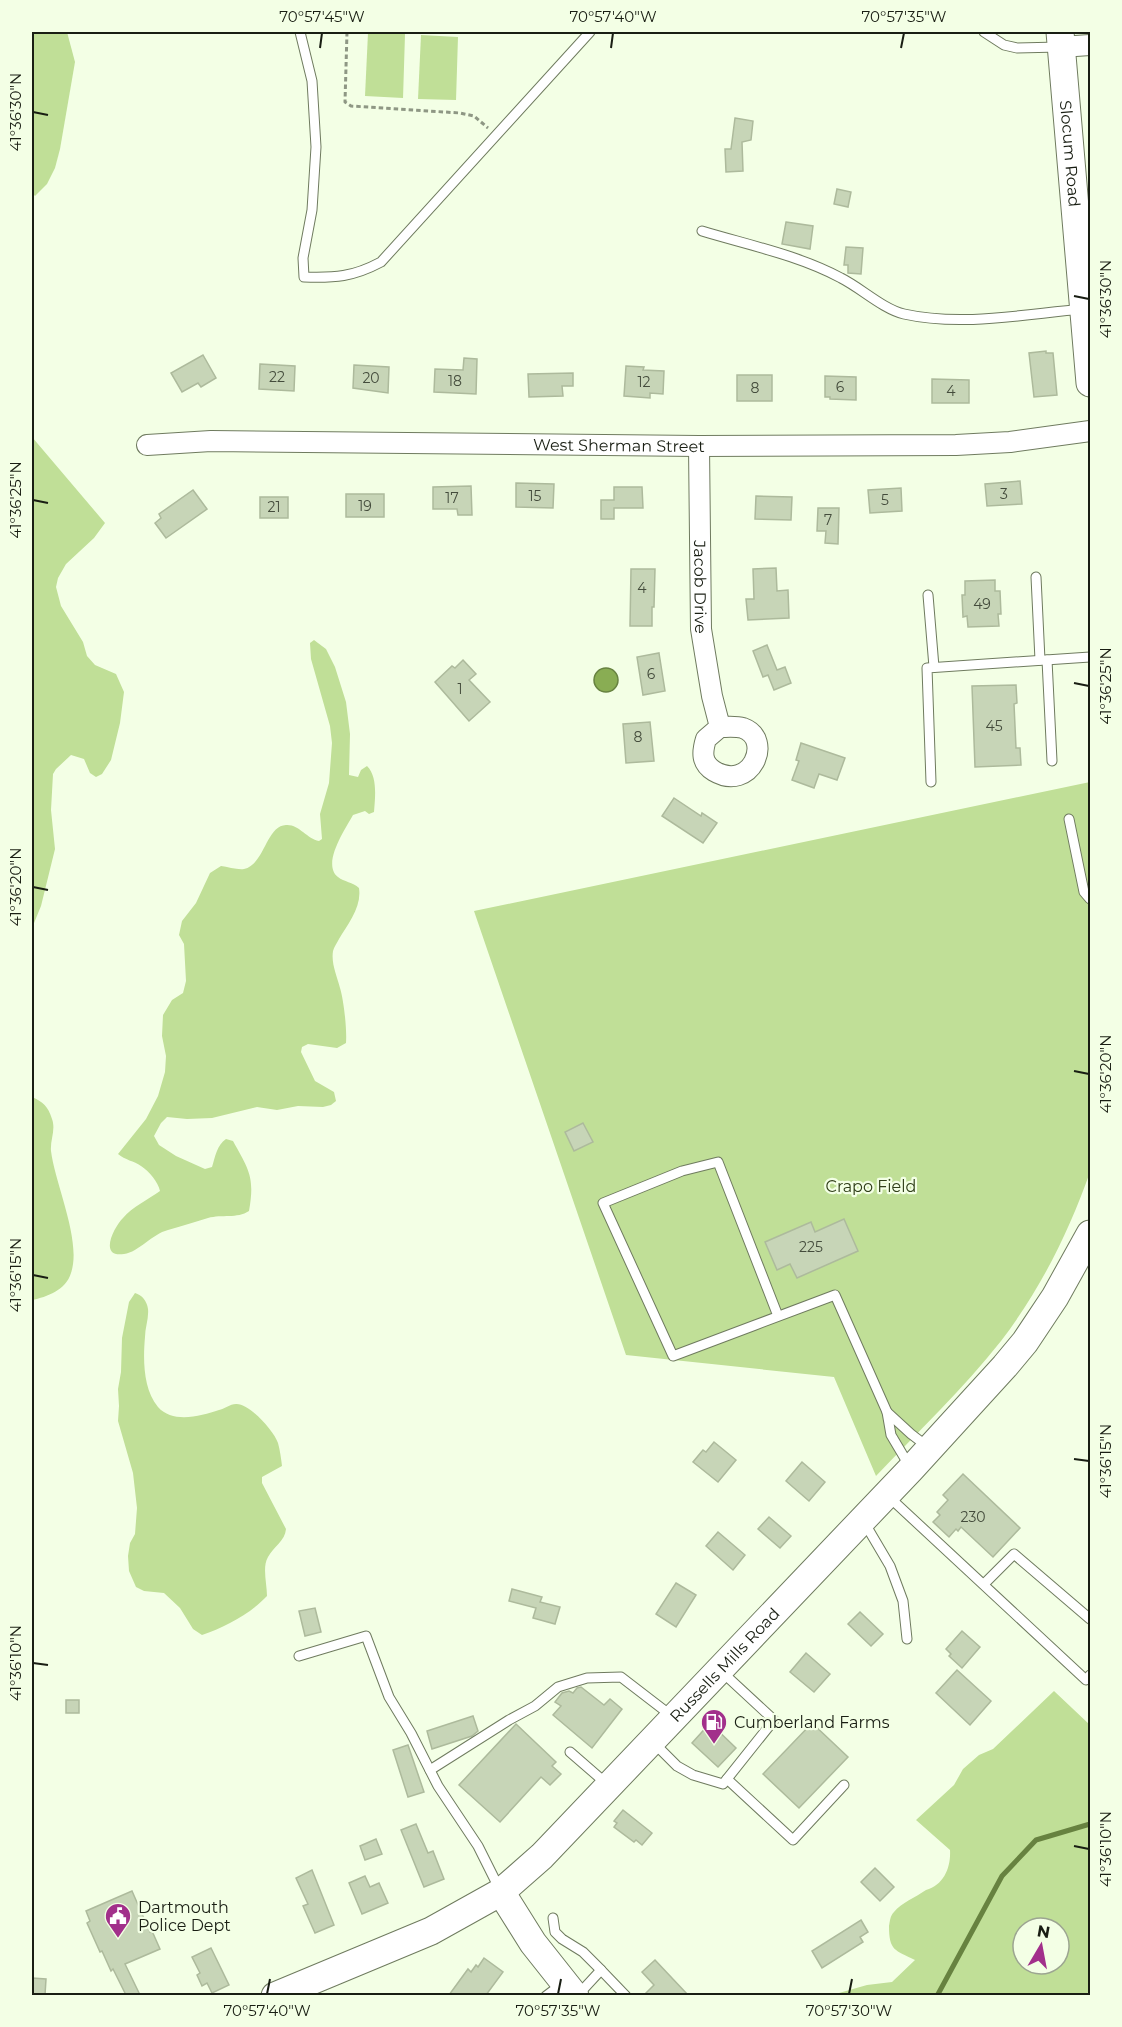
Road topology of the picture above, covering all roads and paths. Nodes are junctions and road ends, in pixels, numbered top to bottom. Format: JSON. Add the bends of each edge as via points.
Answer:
{"nodes":[{"id":1,"x":300,"y":32,"type":"edge"},
{"id":2,"x":347,"y":32,"type":"edge"},
{"id":3,"x":590,"y":32,"type":"edge"},
{"id":4,"x":984,"y":32,"type":"edge"},
{"id":5,"x":1060,"y":39,"type":"edge"},
{"id":6,"x":1090,"y":45,"type":"edge"},
{"id":7,"x":496,"y":135,"type":"junction"},
{"id":8,"x":702,"y":231,"type":"dead end"},
{"id":9,"x":1084,"y":308,"type":"junction"},
{"id":10,"x":1090,"y":383,"type":"edge"},
{"id":11,"x":1090,"y":431,"type":"edge"},
{"id":12,"x":147,"y":445,"type":"dead end"},
{"id":13,"x":699,"y":446,"type":"junction"},
{"id":14,"x":1036,"y":577,"type":"dead end"},
{"id":15,"x":928,"y":595,"type":"dead end"},
{"id":16,"x":1090,"y":657,"type":"edge"},
{"id":17,"x":1044,"y":660,"type":"junction"},
{"id":18,"x":934,"y":667,"type":"junction"},
{"id":19,"x":720,"y":727,"type":"dead end"},
{"id":20,"x":1052,"y":761,"type":"dead end"},
{"id":21,"x":931,"y":782,"type":"dead end"},
{"id":22,"x":1069,"y":819,"type":"dead end"},
{"id":23,"x":1090,"y":899,"type":"edge"},
{"id":24,"x":1089,"y":1241,"type":"edge"},
{"id":25,"x":778,"y":1316,"type":"junction"},
{"id":26,"x":887,"y":1412,"type":"junction"},
{"id":27,"x":930,"y":1448,"type":"junction"},
{"id":28,"x":911,"y":1468,"type":"junction"},
{"id":29,"x":886,"y":1495,"type":"junction"},
{"id":30,"x":863,"y":1520,"type":"junction"},
{"id":31,"x":984,"y":1584,"type":"junction"},
{"id":32,"x":1090,"y":1619,"type":"edge"},
{"id":33,"x":907,"y":1639,"type":"dead end"},
{"id":34,"x":299,"y":1656,"type":"dead end"},
{"id":35,"x":720,"y":1670,"type":"junction"},
{"id":36,"x":1090,"y":1675,"type":"edge"},
{"id":37,"x":674,"y":1718,"type":"junction"},
{"id":38,"x":652,"y":1742,"type":"junction"},
{"id":39,"x":570,"y":1752,"type":"dead end"},
{"id":40,"x":430,"y":1770,"type":"junction"},
{"id":41,"x":727,"y":1779,"type":"junction"},
{"id":42,"x":844,"y":1785,"type":"dead end"},
{"id":43,"x":610,"y":1786,"type":"junction"},
{"id":44,"x":501,"y":1892,"type":"junction"},
{"id":45,"x":553,"y":1918,"type":"dead end"},
{"id":46,"x":601,"y":1970,"type":"junction"},
{"id":47,"x":565,"y":1992,"type":"edge"},
{"id":48,"x":275,"y":1995,"type":"edge"},
{"id":49,"x":626,"y":1995,"type":"edge"}],
"edges":[{"from":1,"to":7,"type":"lane","via":[[312,81],[316,147],[304,277],[336,278],[381,262]]},
{"from":2,"to":7,"type":"path","via":[[345,102],[351,106],[474,116]]},
{"from":3,"to":7,"type":"lane"},
{"from":4,"to":5,"type":"lane","via":[[1017,48]]},
{"from":5,"to":6,"type":"street"},
{"from":5,"to":9,"type":"main road","name":"Slocum Road"},
{"from":8,"to":9,"type":"lane","via":[[800,260],[842,278],[901,314],[930,320]]},
{"from":9,"to":10,"type":"main road","name":"Slocum Road"},
{"from":11,"to":13,"type":"street","name":"West Sherman Street","via":[[982,444]]},
{"from":12,"to":13,"type":"street","name":"West Sherman Street","via":[[211,441]]},
{"from":13,"to":19,"type":"street","name":"Jacob Drive","via":[[701,629]]},
{"from":14,"to":17,"type":"lane"},
{"from":15,"to":18,"type":"lane"},
{"from":16,"to":17,"type":"lane"},
{"from":17,"to":18,"type":"lane"},
{"from":17,"to":20,"type":"lane"},
{"from":18,"to":21,"type":"lane","via":[[927,668]]},
{"from":22,"to":23,"type":"lane","via":[[1084,892]]},
{"from":24,"to":27,"type":"main road","name":"Russells Mills Road","via":[[1025,1342]]},
{"from":25,"to":25,"type":"lane","via":[[718,1162],[603,1203],[673,1356]]},
{"from":25,"to":26,"type":"lane","via":[[834,1295]]},
{"from":26,"to":27,"type":"lane"},
{"from":26,"to":28,"type":"lane","via":[[891,1435]]},
{"from":27,"to":28,"type":"main road","name":"Russells Mills Road"},
{"from":28,"to":29,"type":"main road","name":"Russells Mills Road"},
{"from":29,"to":30,"type":"main road","name":"Russells Mills Road"},
{"from":29,"to":31,"type":"lane"},
{"from":30,"to":33,"type":"lane","via":[[900,1592]]},
{"from":30,"to":35,"type":"main road","name":"Russells Mills Road"},
{"from":31,"to":32,"type":"lane","via":[[1014,1554]]},
{"from":31,"to":36,"type":"lane","via":[[1086,1680]]},
{"from":34,"to":40,"type":"lane","via":[[366,1636],[389,1697]]},
{"from":35,"to":37,"type":"main road","name":"Russells Mills Road"},
{"from":35,"to":41,"type":"lane","via":[[774,1720]]},
{"from":37,"to":38,"type":"main road","name":"Russells Mills Road"},
{"from":37,"to":40,"type":"lane","via":[[621,1677],[587,1678],[558,1687],[535,1706]]},
{"from":38,"to":41,"type":"lane","via":[[677,1766],[693,1775],[723,1784]]},
{"from":38,"to":43,"type":"main road","name":"Russells Mills Road"},
{"from":39,"to":43,"type":"lane"},
{"from":40,"to":44,"type":"lane","via":[[478,1846]]},
{"from":41,"to":42,"type":"lane","via":[[793,1840]]},
{"from":43,"to":44,"type":"main road","name":"Russells Mills Road","via":[[562,1837]]},
{"from":44,"to":47,"type":"main road"},
{"from":44,"to":48,"type":"main road","name":"Russells Mills Road","via":[[431,1931]]},
{"from":45,"to":46,"type":"lane","via":[[555,1932]]},
{"from":46,"to":47,"type":"lane"},
{"from":46,"to":49,"type":"lane"}]}
